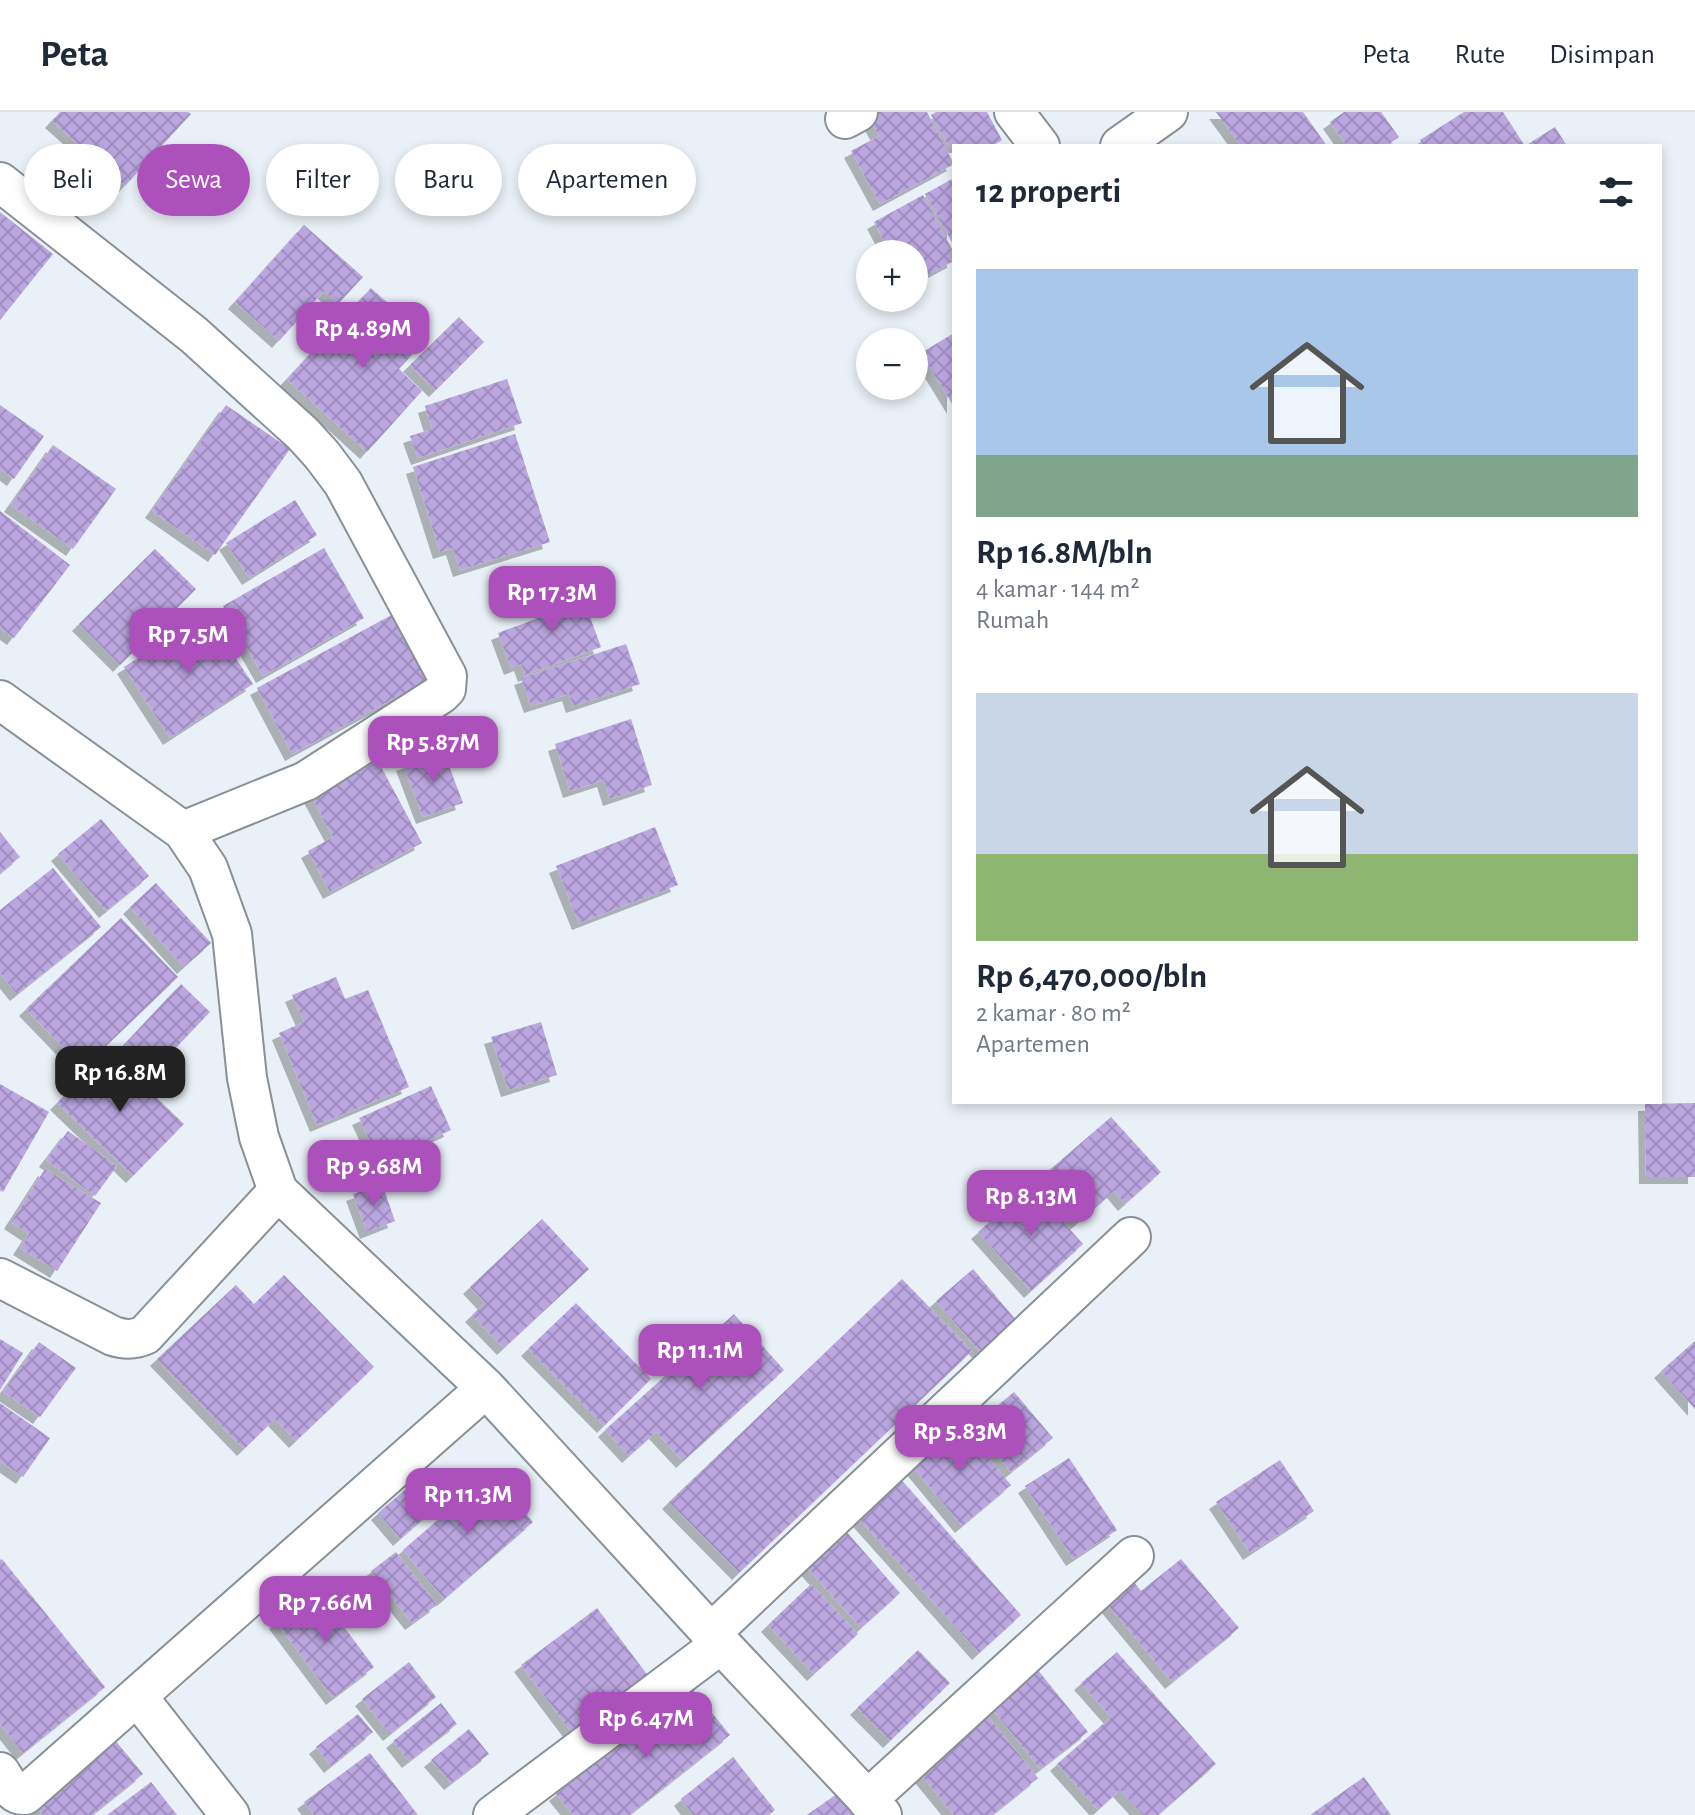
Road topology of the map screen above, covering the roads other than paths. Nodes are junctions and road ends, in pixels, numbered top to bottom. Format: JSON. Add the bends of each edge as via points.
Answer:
{"nodes":[{"id":1,"x":1014,"y":112,"type":"edge"},
{"id":2,"x":1168,"y":112,"type":"edge"},
{"id":3,"x":1038,"y":144,"type":"edge"},
{"id":4,"x":1123,"y":144,"type":"edge"},
{"id":5,"x":0,"y":182,"type":"edge"},
{"id":6,"x":0,"y":700,"type":"edge"},
{"id":7,"x":183,"y":831,"type":"junction"},
{"id":8,"x":278,"y":1191,"type":"junction"},
{"id":9,"x":1131,"y":1237,"type":"dead end"},
{"id":10,"x":0,"y":1278,"type":"edge"},
{"id":11,"x":486,"y":1388,"type":"junction"},
{"id":12,"x":1134,"y":1556,"type":"dead end"},
{"id":13,"x":716,"y":1639,"type":"junction"},
{"id":14,"x":137,"y":1696,"type":"junction"},
{"id":15,"x":0,"y":1772,"type":"edge"},
{"id":16,"x":875,"y":1807,"type":"edge"},
{"id":17,"x":230,"y":1815,"type":"edge"},
{"id":18,"x":493,"y":1815,"type":"edge"}],
"edges":[{"from":1,"to":3,"type":"street"},
{"from":2,"to":4,"type":"street"},
{"from":5,"to":7,"type":"street","via":[[194,335],[322,455],[343,483],[447,676],[441,694],[306,781]]},
{"from":6,"to":7,"type":"street"},
{"from":7,"to":8,"type":"street","via":[[208,868],[232,934],[247,1078],[259,1137]]},
{"from":8,"to":10,"type":"street","via":[[137,1339],[113,1336]]},
{"from":8,"to":11,"type":"street"},
{"from":9,"to":13,"type":"street"},
{"from":11,"to":13,"type":"street"},
{"from":11,"to":14,"type":"street"},
{"from":12,"to":16,"type":"street"},
{"from":13,"to":16,"type":"street"},
{"from":13,"to":18,"type":"street"},
{"from":14,"to":15,"type":"street","via":[[25,1795],[15,1793]]},
{"from":14,"to":17,"type":"street"}]}
